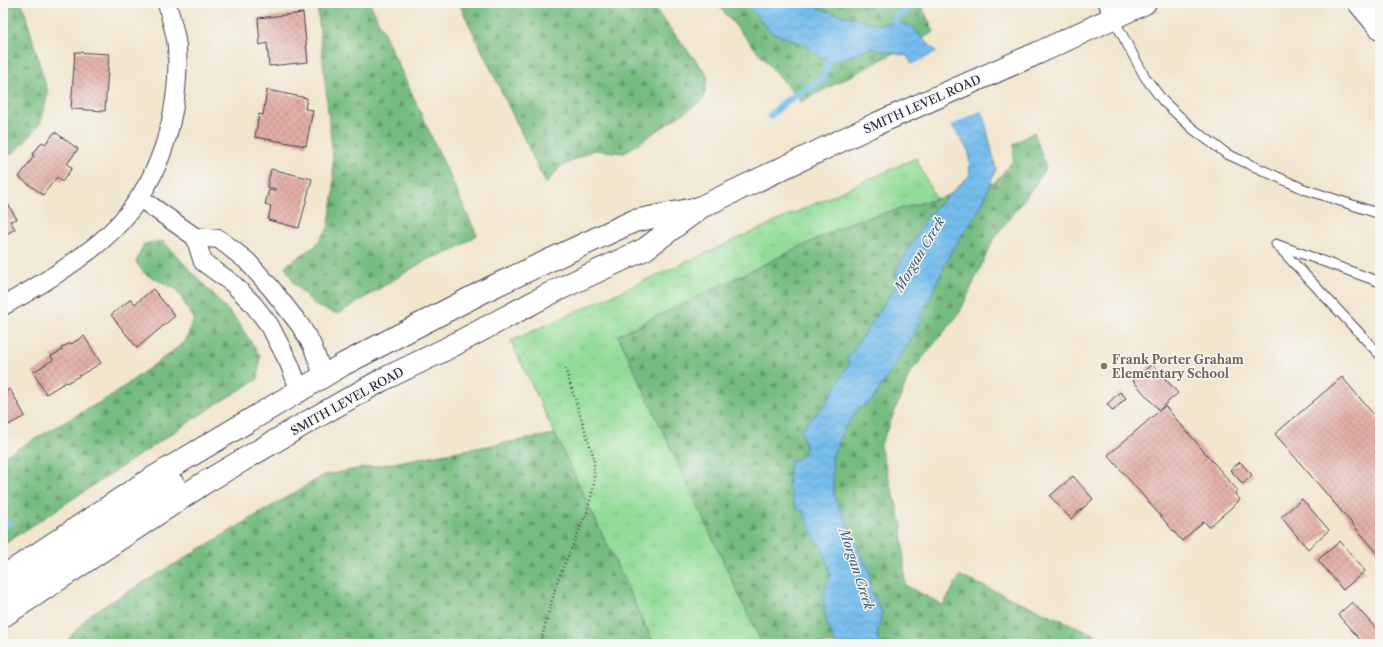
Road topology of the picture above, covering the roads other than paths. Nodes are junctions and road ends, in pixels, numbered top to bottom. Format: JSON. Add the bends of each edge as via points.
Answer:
{"nodes":[{"id":1,"x":167,"y":3,"type":"edge"},
{"id":2,"x":1145,"y":3,"type":"edge"},
{"id":3,"x":1359,"y":3,"type":"edge"},
{"id":4,"x":1110,"y":10,"type":"edge"},
{"id":5,"x":1380,"y":28,"type":"edge"},
{"id":6,"x":140,"y":198,"type":"junction"},
{"id":7,"x":701,"y":207,"type":"junction"},
{"id":8,"x":1380,"y":214,"type":"edge"},
{"id":9,"x":195,"y":237,"type":"junction"},
{"id":10,"x":1380,"y":282,"type":"edge"},
{"id":11,"x":3,"y":306,"type":"edge"},
{"id":12,"x":1380,"y":355,"type":"edge"},
{"id":13,"x":324,"y":377,"type":"junction"},
{"id":14,"x":300,"y":391,"type":"junction"},
{"id":15,"x":3,"y":576,"type":"edge"},
{"id":16,"x":3,"y":604,"type":"edge"},
{"id":17,"x":3,"y":616,"type":"edge"}],
"edges":[{"from":1,"to":6,"type":"street","via":[[176,46],[177,81],[173,115],[164,148]]},
{"from":2,"to":4,"type":"main road","name":"SMITH LEVEL ROAD"},
{"from":3,"to":5,"type":"main road"},
{"from":4,"to":7,"type":"main road","name":"SMITH LEVEL ROAD","via":[[1038,52],[876,124]]},
{"from":4,"to":8,"type":"lane","via":[[1145,77],[1163,101],[1227,154],[1304,188]]},
{"from":6,"to":9,"type":"street"},
{"from":6,"to":11,"type":"street","via":[[124,218],[83,256],[39,286]]},
{"from":7,"to":13,"type":"main road","name":"SMITH LEVEL ROAD","via":[[634,221],[492,288],[344,364]]},
{"from":7,"to":17,"type":"main road","name":"SMITH LEVEL ROAD","via":[[645,249],[555,291],[382,380],[297,428],[204,483]]},
{"from":9,"to":13,"type":"street","via":[[219,239],[247,261],[300,325],[312,345]]},
{"from":9,"to":14,"type":"street","via":[[203,262],[238,288],[270,326]]},
{"from":10,"to":12,"type":"lane","via":[[1276,244]]},
{"from":13,"to":14,"type":"main road","name":"SMITH LEVEL ROAD"},
{"from":13,"to":16,"type":"main road","via":[[324,390],[300,409],[245,440],[40,570]]},
{"from":14,"to":15,"type":"main road","name":"SMITH LEVEL ROAD","via":[[146,482]]}]}
